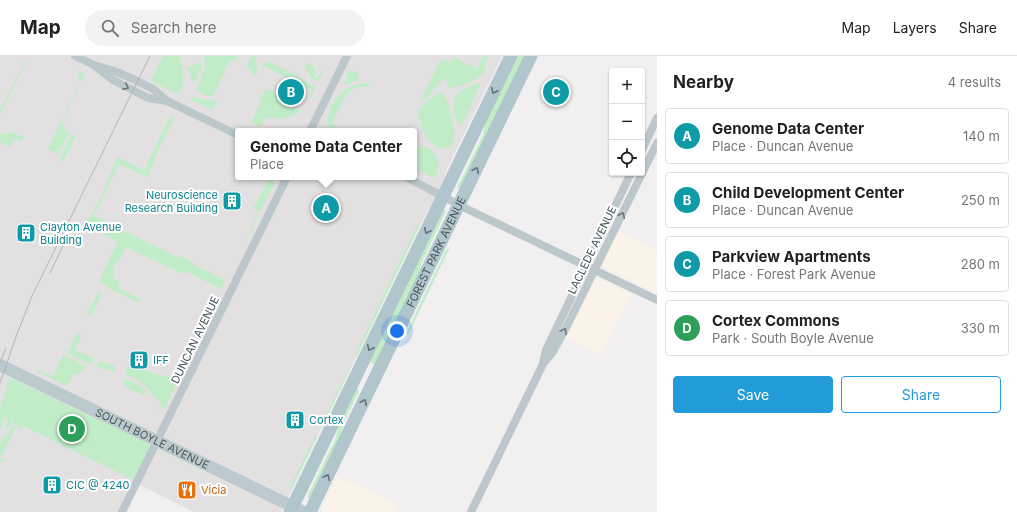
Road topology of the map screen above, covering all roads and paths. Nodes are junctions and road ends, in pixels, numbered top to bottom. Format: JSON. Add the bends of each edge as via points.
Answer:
{"nodes":[{"id":1,"x":75,"y":56,"type":"edge"},
{"id":2,"x":346,"y":56,"type":"edge"},
{"id":3,"x":511,"y":56,"type":"edge"},
{"id":4,"x":531,"y":56,"type":"edge"},
{"id":5,"x":657,"y":118,"type":"edge"},
{"id":6,"x":311,"y":128,"type":"edge"},
{"id":7,"x":235,"y":134,"type":"edge"},
{"id":8,"x":657,"y":143,"type":"edge"},
{"id":9,"x":645,"y":144,"type":"edge"},
{"id":10,"x":630,"y":176,"type":"edge"},
{"id":11,"x":286,"y":180,"type":"edge"},
{"id":12,"x":412,"y":180,"type":"edge"},
{"id":13,"x":443,"y":195,"type":"junction"},
{"id":14,"x":459,"y":205,"type":"junction"},
{"id":15,"x":586,"y":266,"type":"junction"},
{"id":16,"x":595,"y":270,"type":"junction"},
{"id":17,"x":657,"y":300,"type":"edge"},
{"id":18,"x":543,"y":364,"type":"junction"},
{"id":19,"x":0,"y":365,"type":"edge"},
{"id":20,"x":157,"y":441,"type":"junction"},
{"id":21,"x":296,"y":510,"type":"edge"},
{"id":22,"x":122,"y":512,"type":"edge"},
{"id":23,"x":310,"y":512,"type":"edge"},
{"id":24,"x":471,"y":512,"type":"edge"}],
"edges":[{"from":1,"to":7,"type":"street","via":[[94,65],[112,80],[148,98],[167,102]]},
{"from":2,"to":6,"type":"street"},
{"from":3,"to":13,"type":"main road","name":"FOREST PARK AVENUE","one_way":true},
{"from":14,"to":4,"type":"main road","name":"FOREST PARK AVENUE","one_way":true},
{"from":5,"to":9,"type":"street"},
{"from":16,"to":8,"type":"street","name":"LACLEDE AVENUE","one_way":true},
{"from":10,"to":15,"type":"street","name":"LACLEDE AVENUE"},
{"from":11,"to":20,"type":"street","name":"DUNCAN AVENUE"},
{"from":12,"to":13,"type":"street"},
{"from":13,"to":14,"type":"street"},
{"from":13,"to":21,"type":"main road","name":"FOREST PARK AVENUE","one_way":true},
{"from":14,"to":15,"type":"street"},
{"from":23,"to":14,"type":"main road","name":"FOREST PARK AVENUE","one_way":true},
{"from":15,"to":16,"type":"street"},
{"from":15,"to":18,"type":"street","name":"LACLEDE AVENUE","via":[[546,350]]},
{"from":16,"to":17,"type":"street"},
{"from":18,"to":16,"type":"street","name":"LACLEDE AVENUE","one_way":true,"via":[[562,335]]},
{"from":18,"to":24,"type":"street","name":"LACLEDE AVENUE"},
{"from":19,"to":20,"type":"street","name":"SOUTH BOYLE AVENUE"},
{"from":20,"to":21,"type":"street","name":"SOUTH BOYLE AVENUE"},
{"from":20,"to":22,"type":"street","name":"DUNCAN AVENUE"}]}
